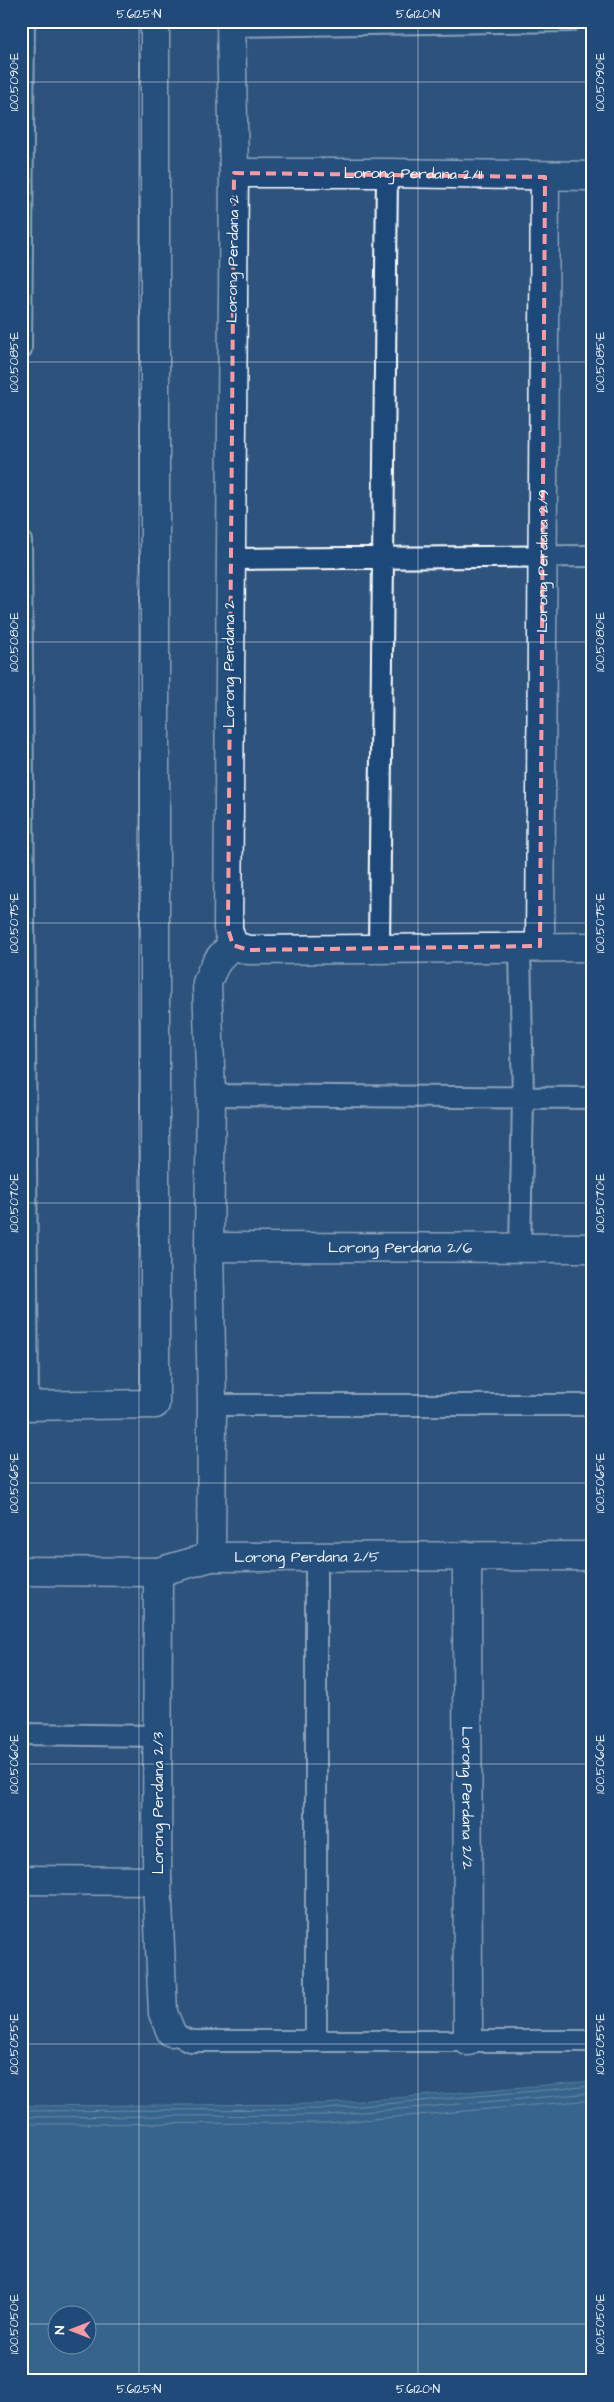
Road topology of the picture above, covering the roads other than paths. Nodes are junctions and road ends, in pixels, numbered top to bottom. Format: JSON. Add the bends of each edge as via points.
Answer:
{"nodes":[{"id":1,"x":24,"y":21,"type":"edge"},
{"id":2,"x":155,"y":21,"type":"edge"},
{"id":3,"x":570,"y":21,"type":"edge"},
{"id":4,"x":231,"y":24,"type":"edge"},
{"id":5,"x":234,"y":173,"type":"junction"},
{"id":6,"x":387,"y":173,"type":"junction"},
{"id":7,"x":593,"y":176,"type":"edge"},
{"id":8,"x":545,"y":177,"type":"junction"},
{"id":9,"x":21,"y":349,"type":"edge"},
{"id":10,"x":21,"y":542,"type":"edge"},
{"id":11,"x":541,"y":556,"type":"junction"},
{"id":12,"x":593,"y":556,"type":"edge"},
{"id":13,"x":383,"y":558,"type":"junction"},
{"id":14,"x":229,"y":560,"type":"junction"},
{"id":15,"x":233,"y":945,"type":"junction"},
{"id":16,"x":530,"y":947,"type":"junction"},
{"id":17,"x":593,"y":947,"type":"edge"},
{"id":18,"x":379,"y":948,"type":"junction"},
{"id":19,"x":211,"y":1095,"type":"junction"},
{"id":20,"x":523,"y":1098,"type":"junction"},
{"id":21,"x":593,"y":1098,"type":"edge"},
{"id":22,"x":208,"y":1247,"type":"junction"},
{"id":23,"x":520,"y":1248,"type":"junction"},
{"id":24,"x":593,"y":1248,"type":"edge"},
{"id":25,"x":212,"y":1405,"type":"junction"},
{"id":26,"x":593,"y":1405,"type":"edge"},
{"id":27,"x":25,"y":1406,"type":"edge"},
{"id":28,"x":467,"y":1556,"type":"junction"},
{"id":29,"x":593,"y":1556,"type":"edge"},
{"id":30,"x":211,"y":1557,"type":"junction"},
{"id":31,"x":316,"y":1557,"type":"junction"},
{"id":32,"x":21,"y":1571,"type":"edge"},
{"id":33,"x":158,"y":1572,"type":"junction"},
{"id":34,"x":21,"y":1734,"type":"edge"},
{"id":35,"x":158,"y":1736,"type":"junction"},
{"id":36,"x":21,"y":1880,"type":"edge"},
{"id":37,"x":157,"y":1881,"type":"junction"},
{"id":38,"x":170,"y":2032,"type":"joint"},
{"id":39,"x":316,"y":2041,"type":"junction"},
{"id":40,"x":468,"y":2041,"type":"junction"},
{"id":41,"x":593,"y":2041,"type":"edge"}],
"edges":[{"from":1,"to":9,"type":"lane"},
{"from":2,"to":27,"type":"street","via":[[155,1404]]},
{"from":3,"to":4,"type":"lane"},
{"from":4,"to":5,"type":"street","name":"Lorong Perdana 2"},
{"from":5,"to":6,"type":"street","name":"Lorong Perdana 2/11"},
{"from":5,"to":14,"type":"street","name":"Lorong Perdana 2"},
{"from":6,"to":8,"type":"street","name":"Lorong Perdana 2/11"},
{"from":6,"to":13,"type":"lane"},
{"from":7,"to":8,"type":"street","name":"Lorong Perdana 2/11"},
{"from":8,"to":11,"type":"street","name":"Lorong Perdana 2/9"},
{"from":10,"to":27,"type":"lane"},
{"from":11,"to":12,"type":"lane"},
{"from":11,"to":13,"type":"lane"},
{"from":11,"to":16,"type":"street","name":"Lorong Perdana 2/9"},
{"from":13,"to":14,"type":"lane"},
{"from":13,"to":18,"type":"lane"},
{"from":14,"to":15,"type":"street","name":"Lorong Perdana 2","via":[[228,929]]},
{"from":15,"to":18,"type":"street","via":[[248,950]]},
{"from":15,"to":19,"type":"street","via":[[221,954],[208,983]]},
{"from":16,"to":17,"type":"street"},
{"from":16,"to":18,"type":"street"},
{"from":16,"to":20,"type":"lane"},
{"from":19,"to":20,"type":"lane"},
{"from":19,"to":22,"type":"street"},
{"from":20,"to":21,"type":"lane"},
{"from":20,"to":23,"type":"lane"},
{"from":22,"to":23,"type":"street","name":"Lorong Perdana 2/6"},
{"from":22,"to":25,"type":"street"},
{"from":23,"to":24,"type":"street","name":"Lorong Perdana 2/6"},
{"from":25,"to":26,"type":"lane"},
{"from":25,"to":30,"type":"street"},
{"from":28,"to":29,"type":"street","name":"Lorong Perdana 2/5"},
{"from":28,"to":31,"type":"street","name":"Lorong Perdana 2/5"},
{"from":28,"to":40,"type":"street","name":"Lorong Perdana 2/2"},
{"from":30,"to":31,"type":"street","name":"Lorong Perdana 2/5"},
{"from":30,"to":33,"type":"street","name":"Lorong Perdana 2/5"},
{"from":31,"to":39,"type":"lane"},
{"from":32,"to":33,"type":"street","name":"Lorong Perdana 2/5"},
{"from":33,"to":35,"type":"street","name":"Lorong Perdana 2/3"},
{"from":34,"to":35,"type":"lane"},
{"from":35,"to":37,"type":"street","name":"Lorong Perdana 2/3"},
{"from":36,"to":37,"type":"street"},
{"from":37,"to":38,"type":"street","name":"Lorong Perdana 2/3","via":[[163,2013]]},
{"from":38,"to":39,"type":"lane","via":[[190,2041]]},
{"from":39,"to":40,"type":"lane"},
{"from":40,"to":41,"type":"lane"}]}
